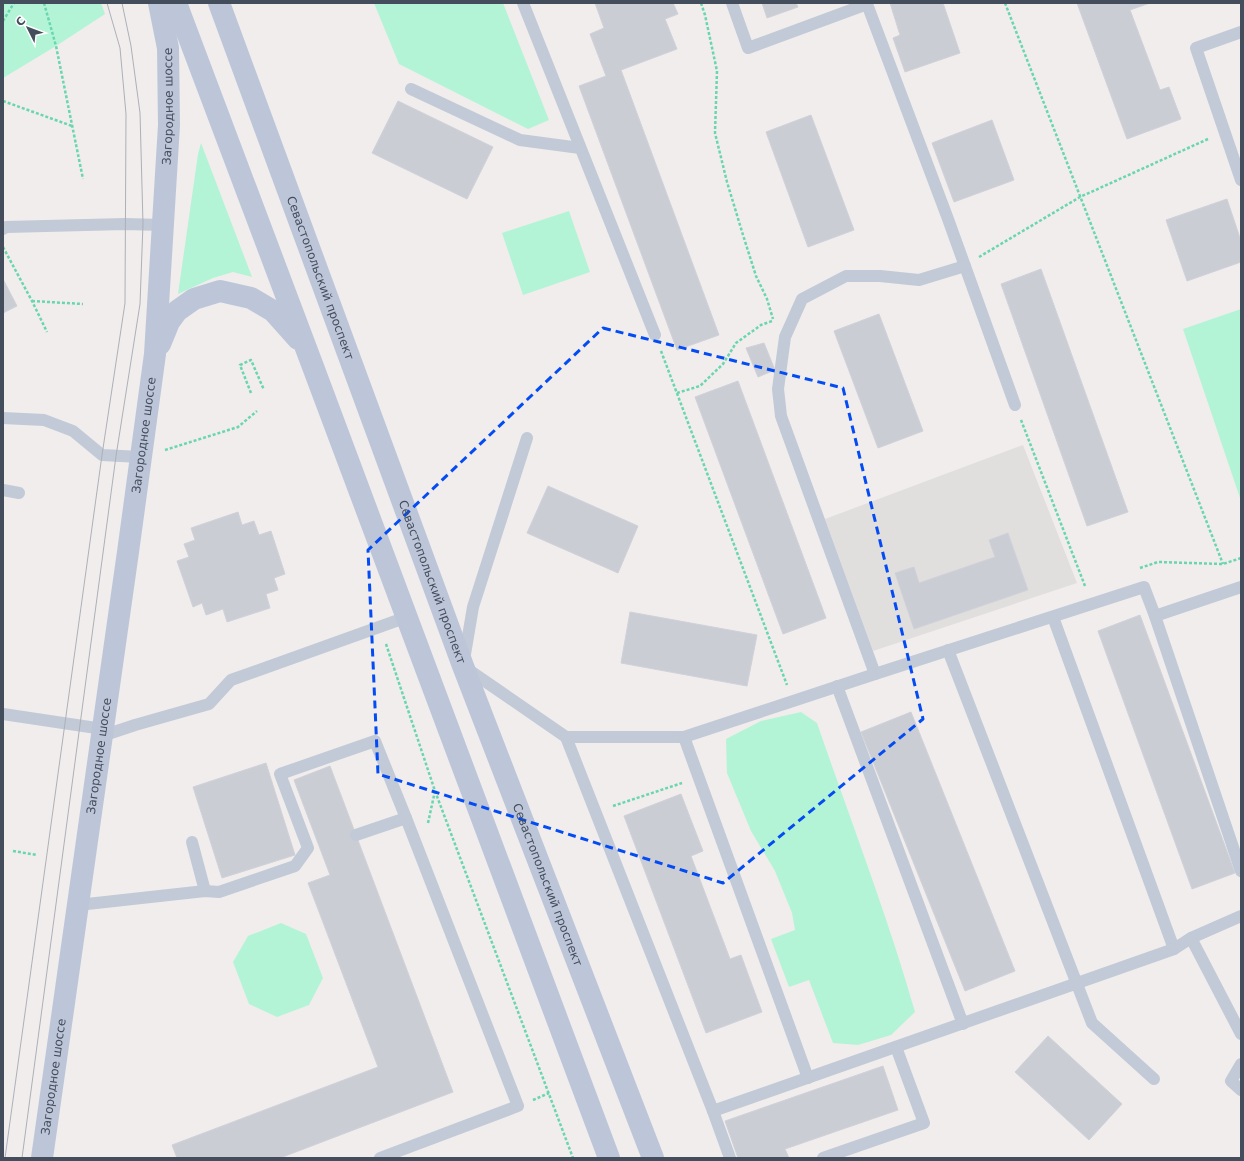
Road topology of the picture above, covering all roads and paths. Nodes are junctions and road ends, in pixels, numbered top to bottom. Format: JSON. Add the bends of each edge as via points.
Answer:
{"nodes":[{"id":1,"x":14,"y":3,"type":"edge"},
{"id":2,"x":44,"y":3,"type":"edge"},
{"id":3,"x":159,"y":3,"type":"edge"},
{"id":4,"x":176,"y":3,"type":"edge"},
{"id":5,"x":219,"y":3,"type":"edge"},
{"id":6,"x":523,"y":3,"type":"edge"},
{"id":7,"x":701,"y":3,"type":"edge"},
{"id":8,"x":732,"y":3,"type":"edge"},
{"id":9,"x":1005,"y":3,"type":"edge"},
{"id":10,"x":3,"y":21,"type":"edge"},
{"id":11,"x":1241,"y":32,"type":"edge"},
{"id":12,"x":411,"y":88,"type":"dead end"},
{"id":13,"x":3,"y":101,"type":"edge"},
{"id":14,"x":72,"y":126,"type":"junction"},
{"id":15,"x":1224,"y":132,"type":"junction"},
{"id":16,"x":580,"y":148,"type":"junction"},
{"id":17,"x":83,"y":179,"type":"dead end"},
{"id":18,"x":1241,"y":180,"type":"edge"},
{"id":19,"x":1080,"y":197,"type":"junction"},
{"id":20,"x":163,"y":225,"type":"junction"},
{"id":21,"x":3,"y":229,"type":"edge"},
{"id":22,"x":3,"y":248,"type":"edge"},
{"id":23,"x":965,"y":266,"type":"junction"},
{"id":24,"x":32,"y":301,"type":"junction"},
{"id":25,"x":83,"y":304,"type":"dead end"},
{"id":26,"x":798,"y":309,"type":"junction"},
{"id":27,"x":773,"y":320,"type":"junction"},
{"id":28,"x":47,"y":332,"type":"dead end"},
{"id":29,"x":655,"y":336,"type":"joint"},
{"id":30,"x":155,"y":354,"type":"junction"},
{"id":31,"x":312,"y":364,"type":"junction"},
{"id":32,"x":264,"y":390,"type":"dead end"},
{"id":33,"x":251,"y":393,"type":"dead end"},
{"id":34,"x":677,"y":393,"type":"junction"},
{"id":35,"x":1015,"y":405,"type":"joint"},
{"id":36,"x":257,"y":411,"type":"dead end"},
{"id":37,"x":3,"y":418,"type":"edge"},
{"id":38,"x":527,"y":438,"type":"dead end"},
{"id":39,"x":140,"y":457,"type":"junction"},
{"id":40,"x":3,"y":490,"type":"edge"},
{"id":41,"x":19,"y":493,"type":"dead end"},
{"id":42,"x":1223,"y":564,"type":"dead end"},
{"id":43,"x":1086,"y":586,"type":"dead end"},
{"id":44,"x":1241,"y":588,"type":"edge"},
{"id":45,"x":1155,"y":616,"type":"junction"},
{"id":46,"x":407,"y":617,"type":"junction"},
{"id":47,"x":1052,"y":617,"type":"junction"},
{"id":48,"x":380,"y":626,"type":"junction"},
{"id":49,"x":948,"y":650,"type":"junction"},
{"id":50,"x":463,"y":666,"type":"junction"},
{"id":51,"x":875,"y":674,"type":"junction"},
{"id":52,"x":838,"y":686,"type":"junction"},
{"id":53,"x":792,"y":701,"type":"junction"},
{"id":54,"x":3,"y":714,"type":"edge"},
{"id":55,"x":102,"y":732,"type":"junction"},
{"id":56,"x":566,"y":737,"type":"junction"},
{"id":57,"x":684,"y":737,"type":"junction"},
{"id":58,"x":698,"y":778,"type":"junction"},
{"id":59,"x":595,"y":812,"type":"junction"},
{"id":60,"x":406,"y":818,"type":"junction"},
{"id":61,"x":356,"y":835,"type":"dead end"},
{"id":62,"x":192,"y":842,"type":"dead end"},
{"id":63,"x":13,"y":851,"type":"dead end"},
{"id":64,"x":37,"y":855,"type":"dead end"},
{"id":65,"x":1241,"y":872,"type":"edge"},
{"id":66,"x":205,"y":891,"type":"junction"},
{"id":67,"x":78,"y":905,"type":"junction"},
{"id":68,"x":1241,"y":916,"type":"edge"},
{"id":69,"x":1191,"y":938,"type":"junction"},
{"id":70,"x":1174,"y":949,"type":"junction"},
{"id":71,"x":1076,"y":984,"type":"junction"},
{"id":72,"x":963,"y":1024,"type":"junction"},
{"id":73,"x":1241,"y":1034,"type":"edge"},
{"id":74,"x":896,"y":1048,"type":"junction"},
{"id":75,"x":1241,"y":1064,"type":"edge"},
{"id":76,"x":808,"y":1078,"type":"junction"},
{"id":77,"x":1154,"y":1079,"type":"dead end"},
{"id":78,"x":1241,"y":1090,"type":"edge"},
{"id":79,"x":713,"y":1111,"type":"junction"},
{"id":80,"x":387,"y":1157,"type":"edge"},
{"id":81,"x":42,"y":1158,"type":"edge"},
{"id":82,"x":573,"y":1158,"type":"edge"},
{"id":83,"x":609,"y":1158,"type":"edge"},
{"id":84,"x":653,"y":1158,"type":"edge"},
{"id":85,"x":730,"y":1158,"type":"edge"},
{"id":86,"x":823,"y":1158,"type":"edge"}],
"edges":[{"from":1,"to":10,"type":"path"},
{"from":2,"to":14,"type":"path","via":[[56,46]]},
{"from":3,"to":20,"type":"main road","name":"Загородное шоссе","via":[[168,48],[169,126]]},
{"from":4,"to":31,"type":"main road"},
{"from":5,"to":50,"type":"main road","name":"Севастопольский проспект"},
{"from":6,"to":16,"type":"lane"},
{"from":7,"to":27,"type":"path","via":[[717,71],[715,133],[743,235]]},
{"from":8,"to":23,"type":"lane","via":[[748,48],[867,4]]},
{"from":9,"to":19,"type":"path"},
{"from":11,"to":15,"type":"lane","via":[[1196,48]]},
{"from":12,"to":16,"type":"lane","via":[[520,140]]},
{"from":13,"to":14,"type":"path"},
{"from":14,"to":17,"type":"path"},
{"from":15,"to":18,"type":"lane"},
{"from":15,"to":19,"type":"path"},
{"from":16,"to":29,"type":"lane"},
{"from":19,"to":23,"type":"path"},
{"from":19,"to":42,"type":"path"},
{"from":20,"to":21,"type":"lane"},
{"from":20,"to":30,"type":"main road","name":"Загородное шоссе"},
{"from":22,"to":24,"type":"path"},
{"from":23,"to":26,"type":"lane","via":[[919,280],[846,276],[802,299]]},
{"from":23,"to":35,"type":"lane"},
{"from":24,"to":25,"type":"path"},
{"from":24,"to":28,"type":"path"},
{"from":26,"to":27,"type":"path"},
{"from":26,"to":51,"type":"lane","via":[[785,337],[778,389],[781,416]]},
{"from":27,"to":34,"type":"path","via":[[761,325],[736,343],[723,364],[700,386]]},
{"from":29,"to":34,"type":"path"},
{"from":30,"to":31,"type":"main road","name":"Загородное шоссе","via":[[169,322],[177,311],[194,300],[220,291],[251,298],[273,311],[296,336]]},
{"from":30,"to":39,"type":"main road","name":"Загородное шоссе"},
{"from":31,"to":46,"type":"main road"},
{"from":32,"to":33,"type":"path","via":[[251,360],[240,365]]},
{"from":34,"to":53,"type":"path"},
{"from":35,"to":43,"type":"path"},
{"from":36,"to":39,"type":"path","via":[[238,428]]},
{"from":37,"to":39,"type":"lane","via":[[44,420],[74,431],[102,455]]},
{"from":38,"to":50,"type":"lane","via":[[473,607]]},
{"from":39,"to":55,"type":"main road","name":"Загородное шоссе"},
{"from":40,"to":41,"type":"lane"},
{"from":44,"to":45,"type":"lane"},
{"from":45,"to":47,"type":"lane","via":[[1144,587]]},
{"from":45,"to":65,"type":"lane"},
{"from":46,"to":48,"type":"lane"},
{"from":46,"to":83,"type":"main road"},
{"from":47,"to":49,"type":"lane"},
{"from":47,"to":70,"type":"lane"},
{"from":48,"to":55,"type":"lane","via":[[231,680],[209,704]]},
{"from":48,"to":82,"type":"path","via":[[436,791]]},
{"from":49,"to":51,"type":"lane"},
{"from":49,"to":71,"type":"lane"},
{"from":50,"to":56,"type":"lane"},
{"from":50,"to":84,"type":"main road","name":"Севастопольский проспект"},
{"from":51,"to":52,"type":"lane"},
{"from":52,"to":53,"type":"lane"},
{"from":52,"to":72,"type":"lane"},
{"from":53,"to":57,"type":"lane"},
{"from":54,"to":55,"type":"lane"},
{"from":55,"to":67,"type":"main road","name":"Загородное шоссе"},
{"from":56,"to":57,"type":"lane"},
{"from":56,"to":59,"type":"lane"},
{"from":57,"to":58,"type":"lane"},
{"from":58,"to":59,"type":"path"},
{"from":58,"to":76,"type":"lane"},
{"from":59,"to":79,"type":"lane"},
{"from":60,"to":61,"type":"lane"},
{"from":60,"to":66,"type":"lane","via":[[375,741],[280,774],[314,848],[295,866],[219,892]]},
{"from":60,"to":80,"type":"lane","via":[[518,1106]]},
{"from":62,"to":66,"type":"lane"},
{"from":63,"to":64,"type":"path"},
{"from":66,"to":67,"type":"lane"},
{"from":67,"to":81,"type":"main road","name":"Загородное шоссе"},
{"from":68,"to":69,"type":"lane"},
{"from":69,"to":70,"type":"lane"},
{"from":69,"to":73,"type":"lane"},
{"from":70,"to":71,"type":"lane"},
{"from":71,"to":72,"type":"lane"},
{"from":71,"to":77,"type":"lane","via":[[1092,1023]]},
{"from":72,"to":74,"type":"lane"},
{"from":74,"to":76,"type":"lane"},
{"from":74,"to":86,"type":"lane","via":[[924,1123]]},
{"from":75,"to":78,"type":"lane","via":[[1231,1081]]},
{"from":76,"to":79,"type":"lane"},
{"from":79,"to":85,"type":"lane"}]}
